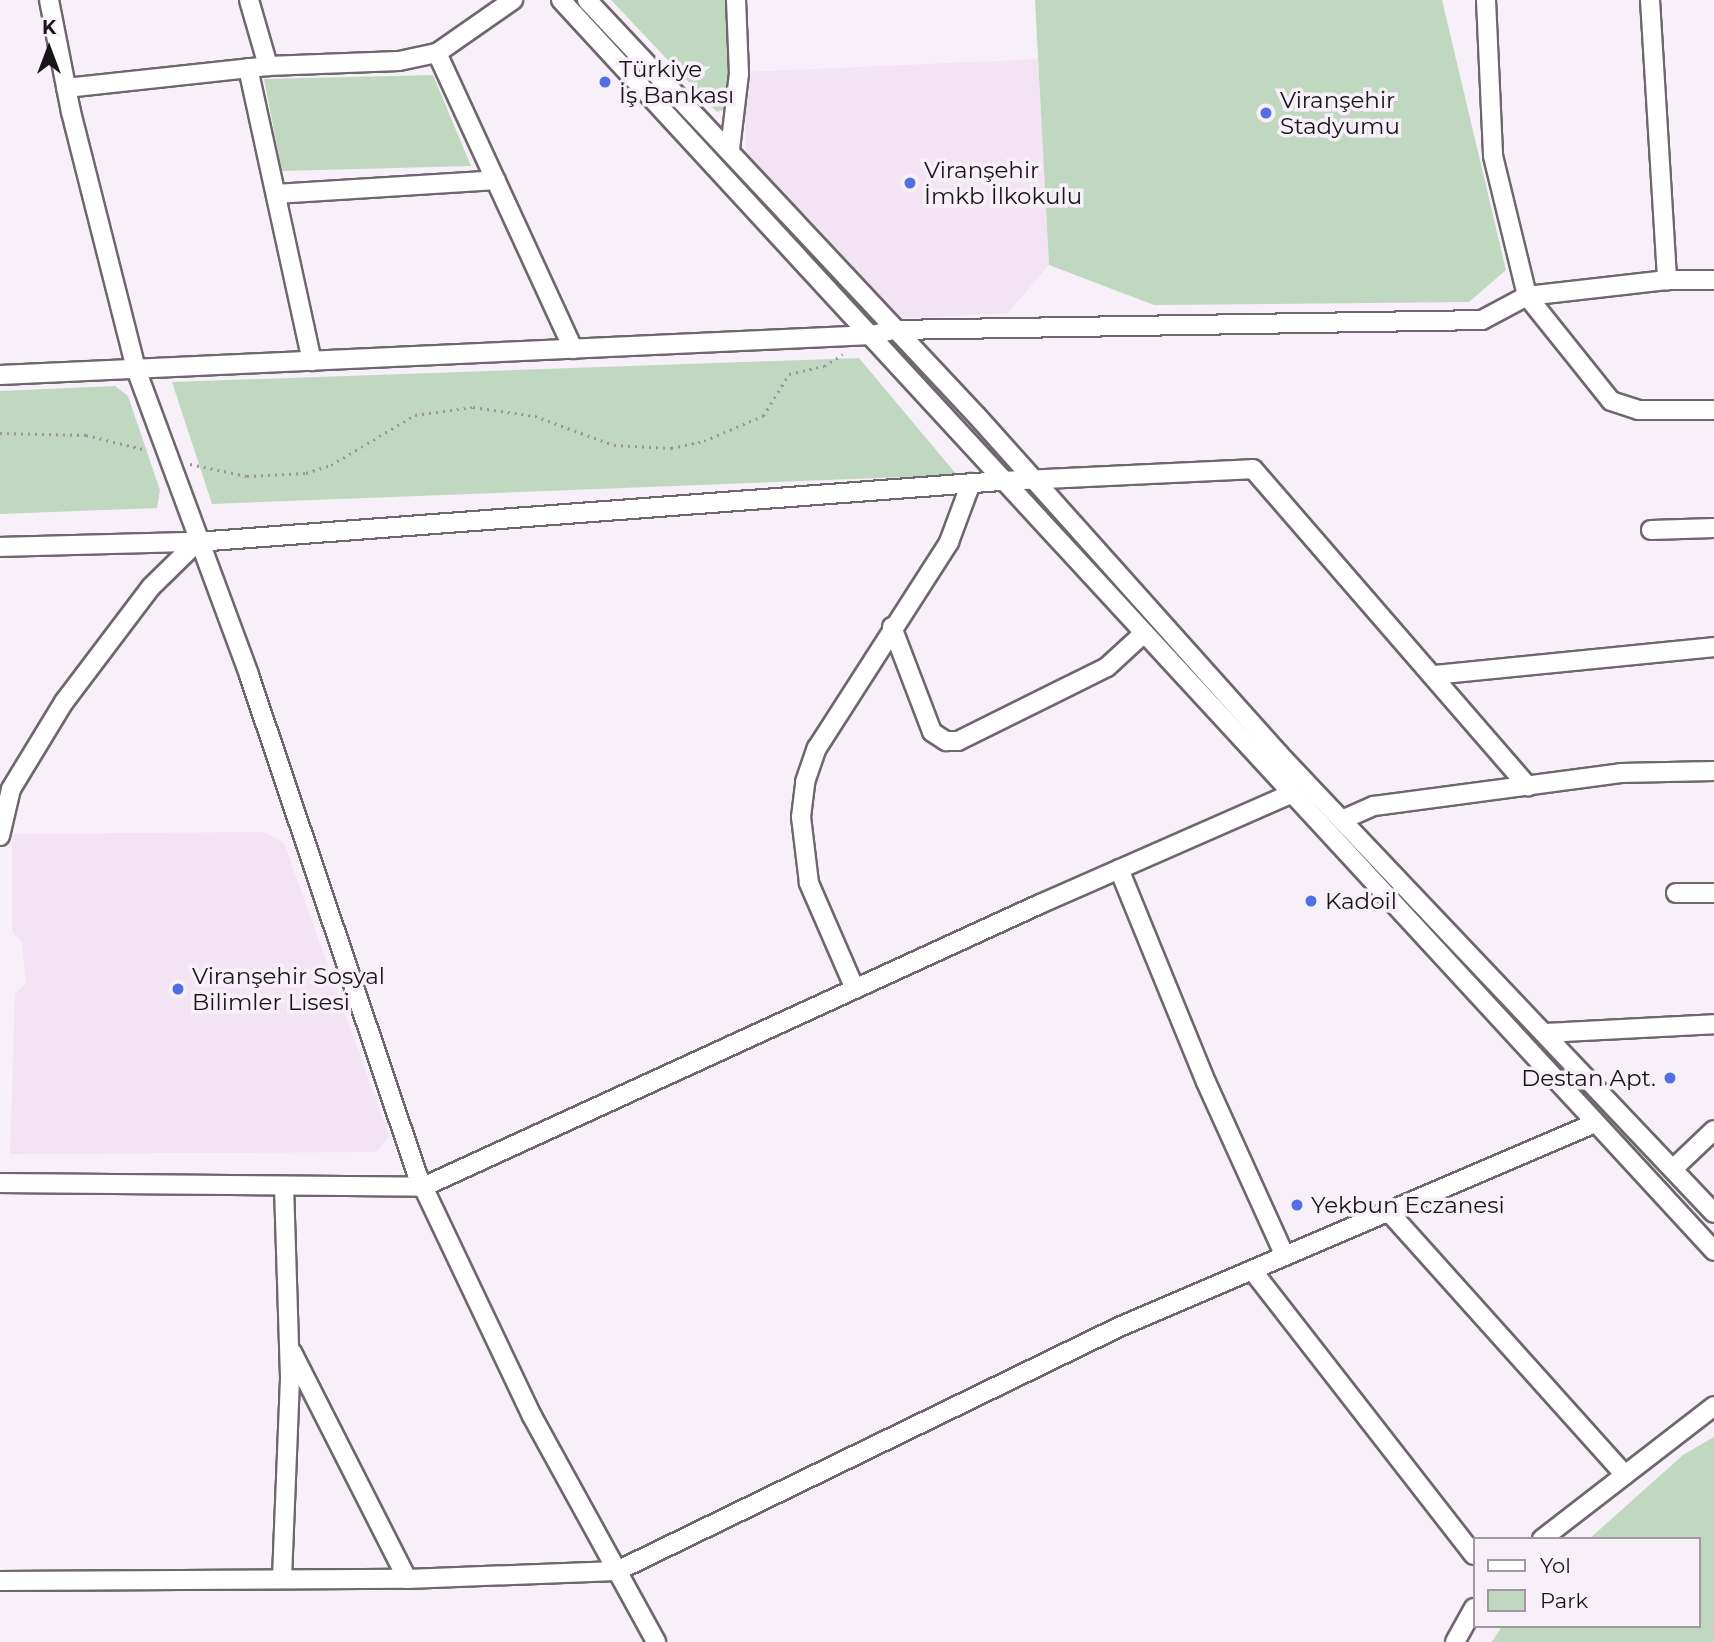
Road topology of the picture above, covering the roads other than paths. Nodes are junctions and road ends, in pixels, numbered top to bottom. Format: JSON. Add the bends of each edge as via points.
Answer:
{"nodes":[{"id":1,"x":49,"y":0,"type":"edge"},
{"id":2,"x":249,"y":0,"type":"edge"},
{"id":3,"x":513,"y":0,"type":"edge"},
{"id":4,"x":561,"y":0,"type":"edge"},
{"id":5,"x":587,"y":0,"type":"edge"},
{"id":6,"x":736,"y":0,"type":"edge"},
{"id":7,"x":1486,"y":0,"type":"edge"},
{"id":8,"x":1650,"y":0,"type":"edge"},
{"id":9,"x":437,"y":53,"type":"junction"},
{"id":10,"x":268,"y":66,"type":"junction"},
{"id":11,"x":248,"y":68,"type":"junction"},
{"id":12,"x":66,"y":88,"type":"junction"},
{"id":13,"x":730,"y":149,"type":"junction"},
{"id":14,"x":496,"y":180,"type":"junction"},
{"id":15,"x":276,"y":194,"type":"junction"},
{"id":16,"x":1667,"y":280,"type":"junction"},
{"id":17,"x":1714,"y":280,"type":"edge"},
{"id":18,"x":1527,"y":296,"type":"junction"},
{"id":19,"x":894,"y":330,"type":"junction"},
{"id":20,"x":872,"y":335,"type":"junction"},
{"id":21,"x":573,"y":349,"type":"junction"},
{"id":22,"x":312,"y":361,"type":"junction"},
{"id":23,"x":136,"y":369,"type":"junction"},
{"id":24,"x":0,"y":375,"type":"edge"},
{"id":25,"x":1714,"y":410,"type":"edge"},
{"id":26,"x":1033,"y":479,"type":"junction"},
{"id":27,"x":1001,"y":481,"type":"junction"},
{"id":28,"x":971,"y":483,"type":"junction"},
{"id":29,"x":1714,"y":528,"type":"edge"},
{"id":30,"x":1651,"y":530,"type":"dead end"},
{"id":31,"x":197,"y":542,"type":"junction"},
{"id":32,"x":0,"y":547,"type":"edge"},
{"id":33,"x":892,"y":627,"type":"junction"},
{"id":34,"x":1143,"y":634,"type":"junction"},
{"id":35,"x":1714,"y":647,"type":"edge"},
{"id":36,"x":1434,"y":675,"type":"junction"},
{"id":37,"x":1714,"y":771,"type":"edge"},
{"id":38,"x":1528,"y":786,"type":"junction"},
{"id":39,"x":1291,"y":794,"type":"junction"},
{"id":40,"x":1342,"y":820,"type":"junction"},
{"id":41,"x":0,"y":836,"type":"edge"},
{"id":42,"x":1119,"y":869,"type":"junction"},
{"id":43,"x":1676,"y":893,"type":"dead end"},
{"id":44,"x":1714,"y":893,"type":"edge"},
{"id":45,"x":855,"y":989,"type":"junction"},
{"id":46,"x":1714,"y":1024,"type":"edge"},
{"id":47,"x":1545,"y":1033,"type":"junction"},
{"id":48,"x":1595,"y":1123,"type":"junction"},
{"id":49,"x":1714,"y":1130,"type":"edge"},
{"id":50,"x":1674,"y":1168,"type":"junction"},
{"id":51,"x":0,"y":1183,"type":"edge"},
{"id":52,"x":284,"y":1186,"type":"junction"},
{"id":53,"x":424,"y":1188,"type":"junction"},
{"id":54,"x":1389,"y":1212,"type":"junction"},
{"id":55,"x":1714,"y":1213,"type":"edge"},
{"id":56,"x":1714,"y":1251,"type":"edge"},
{"id":57,"x":1285,"y":1256,"type":"junction"},
{"id":58,"x":1252,"y":1270,"type":"junction"},
{"id":59,"x":289,"y":1347,"type":"junction"},
{"id":60,"x":1714,"y":1406,"type":"edge"},
{"id":61,"x":1625,"y":1475,"type":"junction"},
{"id":62,"x":1545,"y":1537,"type":"edge"},
{"id":63,"x":1472,"y":1552,"type":"edge"},
{"id":64,"x":617,"y":1572,"type":"junction"},
{"id":65,"x":282,"y":1577,"type":"junction"},
{"id":66,"x":407,"y":1580,"type":"junction"},
{"id":67,"x":0,"y":1581,"type":"edge"},
{"id":68,"x":1472,"y":1612,"type":"edge"},
{"id":69,"x":656,"y":1642,"type":"edge"},
{"id":70,"x":1455,"y":1642,"type":"edge"}],
"edges":[{"from":1,"to":12,"type":"street"},
{"from":2,"to":10,"type":"street"},
{"from":3,"to":9,"type":"street"},
{"from":4,"to":20,"type":"street"},
{"from":5,"to":13,"type":"street"},
{"from":6,"to":13,"type":"street","via":[[739,74]]},
{"from":7,"to":18,"type":"street","via":[[1493,156]]},
{"from":8,"to":16,"type":"street"},
{"from":9,"to":10,"type":"street","via":[[399,61]]},
{"from":9,"to":14,"type":"street"},
{"from":10,"to":11,"type":"street"},
{"from":11,"to":12,"type":"street"},
{"from":11,"to":15,"type":"street"},
{"from":12,"to":23,"type":"street"},
{"from":13,"to":19,"type":"street"},
{"from":14,"to":15,"type":"street"},
{"from":14,"to":21,"type":"street"},
{"from":15,"to":22,"type":"street"},
{"from":16,"to":17,"type":"street"},
{"from":16,"to":18,"type":"street"},
{"from":18,"to":19,"type":"street","via":[[1482,320]]},
{"from":18,"to":25,"type":"street","via":[[1611,401],[1638,410]]},
{"from":19,"to":20,"type":"street"},
{"from":19,"to":26,"type":"street"},
{"from":20,"to":21,"type":"street"},
{"from":20,"to":27,"type":"street"},
{"from":21,"to":22,"type":"street"},
{"from":22,"to":23,"type":"street"},
{"from":23,"to":24,"type":"street"},
{"from":23,"to":31,"type":"street"},
{"from":26,"to":27,"type":"street"},
{"from":26,"to":36,"type":"street","via":[[1253,469]]},
{"from":26,"to":40,"type":"street"},
{"from":27,"to":28,"type":"street"},
{"from":27,"to":34,"type":"street"},
{"from":28,"to":31,"type":"street"},
{"from":28,"to":33,"type":"street","via":[[949,542]]},
{"from":29,"to":30,"type":"street"},
{"from":31,"to":32,"type":"street"},
{"from":31,"to":41,"type":"street","via":[[151,587],[64,702],[11,789]]},
{"from":31,"to":53,"type":"street","via":[[249,675]]},
{"from":33,"to":34,"type":"street","via":[[932,732],[946,741],[958,741],[1107,667]]},
{"from":33,"to":45,"type":"street","via":[[817,748],[801,817],[808,883]]},
{"from":34,"to":39,"type":"street"},
{"from":35,"to":36,"type":"street"},
{"from":36,"to":38,"type":"street"},
{"from":37,"to":38,"type":"street","via":[[1620,773]]},
{"from":38,"to":40,"type":"street","via":[[1374,806]]},
{"from":39,"to":42,"type":"street"},
{"from":39,"to":48,"type":"street"},
{"from":40,"to":47,"type":"street"},
{"from":42,"to":45,"type":"street"},
{"from":42,"to":57,"type":"street","via":[[1206,1082]]},
{"from":43,"to":44,"type":"street"},
{"from":45,"to":53,"type":"street"},
{"from":46,"to":47,"type":"street"},
{"from":47,"to":50,"type":"street"},
{"from":48,"to":54,"type":"street"},
{"from":48,"to":56,"type":"street"},
{"from":49,"to":50,"type":"street"},
{"from":50,"to":55,"type":"street"},
{"from":51,"to":52,"type":"street"},
{"from":52,"to":53,"type":"street"},
{"from":52,"to":59,"type":"street"},
{"from":53,"to":64,"type":"street","via":[[532,1416]]},
{"from":54,"to":57,"type":"street"},
{"from":54,"to":61,"type":"street"},
{"from":57,"to":58,"type":"street"},
{"from":58,"to":63,"type":"street"},
{"from":58,"to":64,"type":"street","via":[[1119,1327]]},
{"from":59,"to":65,"type":"street"},
{"from":59,"to":66,"type":"street"},
{"from":60,"to":61,"type":"street"},
{"from":61,"to":62,"type":"street"},
{"from":64,"to":66,"type":"street"},
{"from":64,"to":69,"type":"street"},
{"from":65,"to":66,"type":"street"},
{"from":65,"to":67,"type":"street"},
{"from":68,"to":70,"type":"street"}]}
